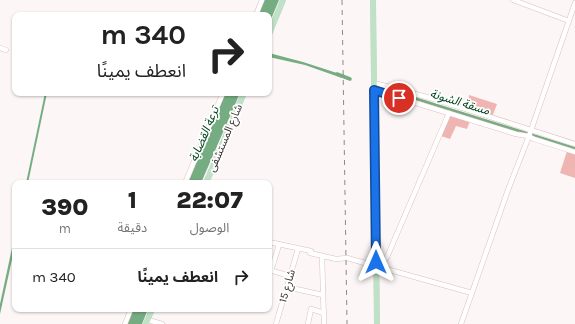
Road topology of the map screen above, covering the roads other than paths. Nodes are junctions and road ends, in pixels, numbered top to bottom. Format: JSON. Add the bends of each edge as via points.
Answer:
{"nodes":[{"id":1,"x":262,"y":0,"type":"edge"},
{"id":2,"x":283,"y":0,"type":"edge"},
{"id":3,"x":373,"y":0,"type":"edge"},
{"id":4,"x":514,"y":0,"type":"edge"},
{"id":5,"x":575,"y":3,"type":"edge"},
{"id":6,"x":257,"y":12,"type":"edge"},
{"id":7,"x":569,"y":21,"type":"junction"},
{"id":8,"x":272,"y":27,"type":"edge"},
{"id":9,"x":0,"y":48,"type":"edge"},
{"id":10,"x":6,"y":50,"type":"dead end"},
{"id":11,"x":374,"y":83,"type":"junction"},
{"id":12,"x":374,"y":90,"type":"junction"},
{"id":13,"x":222,"y":96,"type":"edge"},
{"id":14,"x":243,"y":96,"type":"edge"},
{"id":15,"x":425,"y":97,"type":"junction"},
{"id":16,"x":423,"y":105,"type":"junction"},
{"id":17,"x":456,"y":106,"type":"junction"},
{"id":18,"x":451,"y":114,"type":"junction"},
{"id":19,"x":531,"y":130,"type":"junction"},
{"id":20,"x":529,"y":136,"type":"junction"},
{"id":21,"x":575,"y":144,"type":"edge"},
{"id":22,"x":575,"y":152,"type":"edge"},
{"id":23,"x":186,"y":180,"type":"edge"},
{"id":24,"x":207,"y":180,"type":"edge"},
{"id":25,"x":272,"y":243,"type":"edge"},
{"id":26,"x":279,"y":245,"type":"junction"},
{"id":27,"x":298,"y":249,"type":"junction"},
{"id":28,"x":322,"y":256,"type":"junction"},
{"id":29,"x":376,"y":264,"type":"junction"},
{"id":30,"x":272,"y":265,"type":"edge"},
{"id":31,"x":272,"y":272,"type":"edge"},
{"id":32,"x":290,"y":276,"type":"junction"},
{"id":33,"x":287,"y":287,"type":"junction"},
{"id":34,"x":472,"y":293,"type":"junction"},
{"id":35,"x":323,"y":295,"type":"junction"},
{"id":36,"x":130,"y":312,"type":"edge"},
{"id":37,"x":151,"y":312,"type":"edge"},
{"id":38,"x":324,"y":313,"type":"junction"},
{"id":39,"x":147,"y":322,"type":"edge"},
{"id":40,"x":124,"y":324,"type":"edge"},
{"id":41,"x":162,"y":324,"type":"edge"},
{"id":42,"x":276,"y":324,"type":"edge"},
{"id":43,"x":308,"y":324,"type":"edge"},
{"id":44,"x":324,"y":324,"type":"edge"},
{"id":45,"x":377,"y":324,"type":"edge"},
{"id":46,"x":461,"y":324,"type":"edge"}],
"edges":[{"from":1,"to":6,"type":"street"},
{"from":2,"to":8,"type":"main road"},
{"from":3,"to":11,"type":"main road"},
{"from":4,"to":7,"type":"street"},
{"from":5,"to":7,"type":"street"},
{"from":7,"to":19,"type":"street"},
{"from":9,"to":10,"type":"street"},
{"from":11,"to":12,"type":"main road"},
{"from":11,"to":15,"type":"street"},
{"from":12,"to":16,"type":"street"},
{"from":12,"to":29,"type":"main road"},
{"from":13,"to":23,"type":"street"},
{"from":14,"to":24,"type":"main road","name":"شارع المستشفى"},
{"from":15,"to":16,"type":"street"},
{"from":15,"to":17,"type":"street"},
{"from":16,"to":18,"type":"street"},
{"from":17,"to":18,"type":"street"},
{"from":17,"to":19,"type":"street"},
{"from":18,"to":20,"type":"street"},
{"from":18,"to":29,"type":"street","via":[[387,257]]},
{"from":19,"to":20,"type":"street"},
{"from":19,"to":21,"type":"street"},
{"from":20,"to":22,"type":"street"},
{"from":20,"to":34,"type":"street"},
{"from":25,"to":26,"type":"street"},
{"from":26,"to":27,"type":"street"},
{"from":26,"to":30,"type":"street"},
{"from":27,"to":28,"type":"street"},
{"from":27,"to":32,"type":"street","name":"شارع 15"},
{"from":28,"to":29,"type":"street"},
{"from":28,"to":35,"type":"street"},
{"from":29,"to":34,"type":"street"},
{"from":29,"to":45,"type":"main road"},
{"from":31,"to":32,"type":"street"},
{"from":32,"to":33,"type":"street","name":"شارع 15"},
{"from":33,"to":35,"type":"street"},
{"from":33,"to":42,"type":"street","name":"شارع 15"},
{"from":34,"to":46,"type":"street"},
{"from":35,"to":38,"type":"street"},
{"from":36,"to":40,"type":"street"},
{"from":37,"to":39,"type":"main road"},
{"from":38,"to":43,"type":"street","via":[[312,309]]},
{"from":38,"to":44,"type":"street"},
{"from":39,"to":41,"type":"street"}]}
